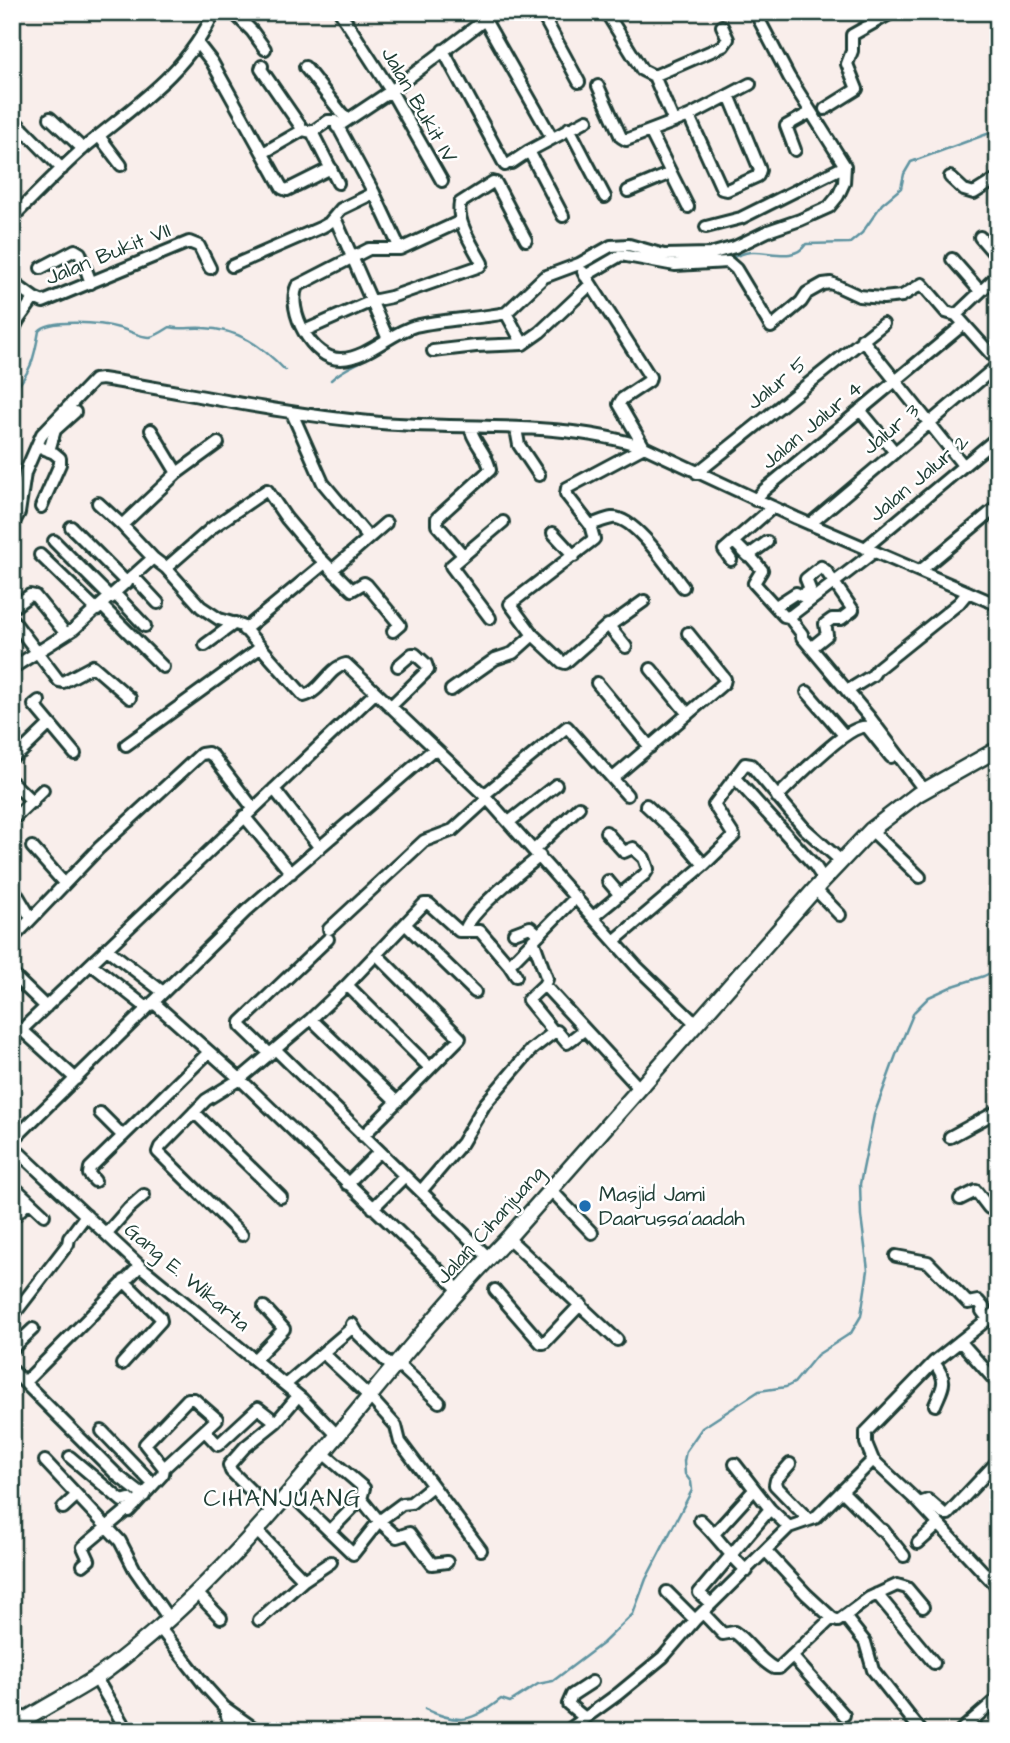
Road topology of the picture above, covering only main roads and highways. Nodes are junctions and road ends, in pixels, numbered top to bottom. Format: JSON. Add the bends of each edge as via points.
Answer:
{"nodes":[{"id":1,"x":998,"y":749,"type":"edge"},
{"id":2,"x":12,"y":1728,"type":"edge"}],
"edges":[{"from":1,"to":2,"type":"main road","name":"Jalan Cihanjuang","via":[[870,830],[459,1290],[273,1513],[196,1592],[96,1678]]}]}
